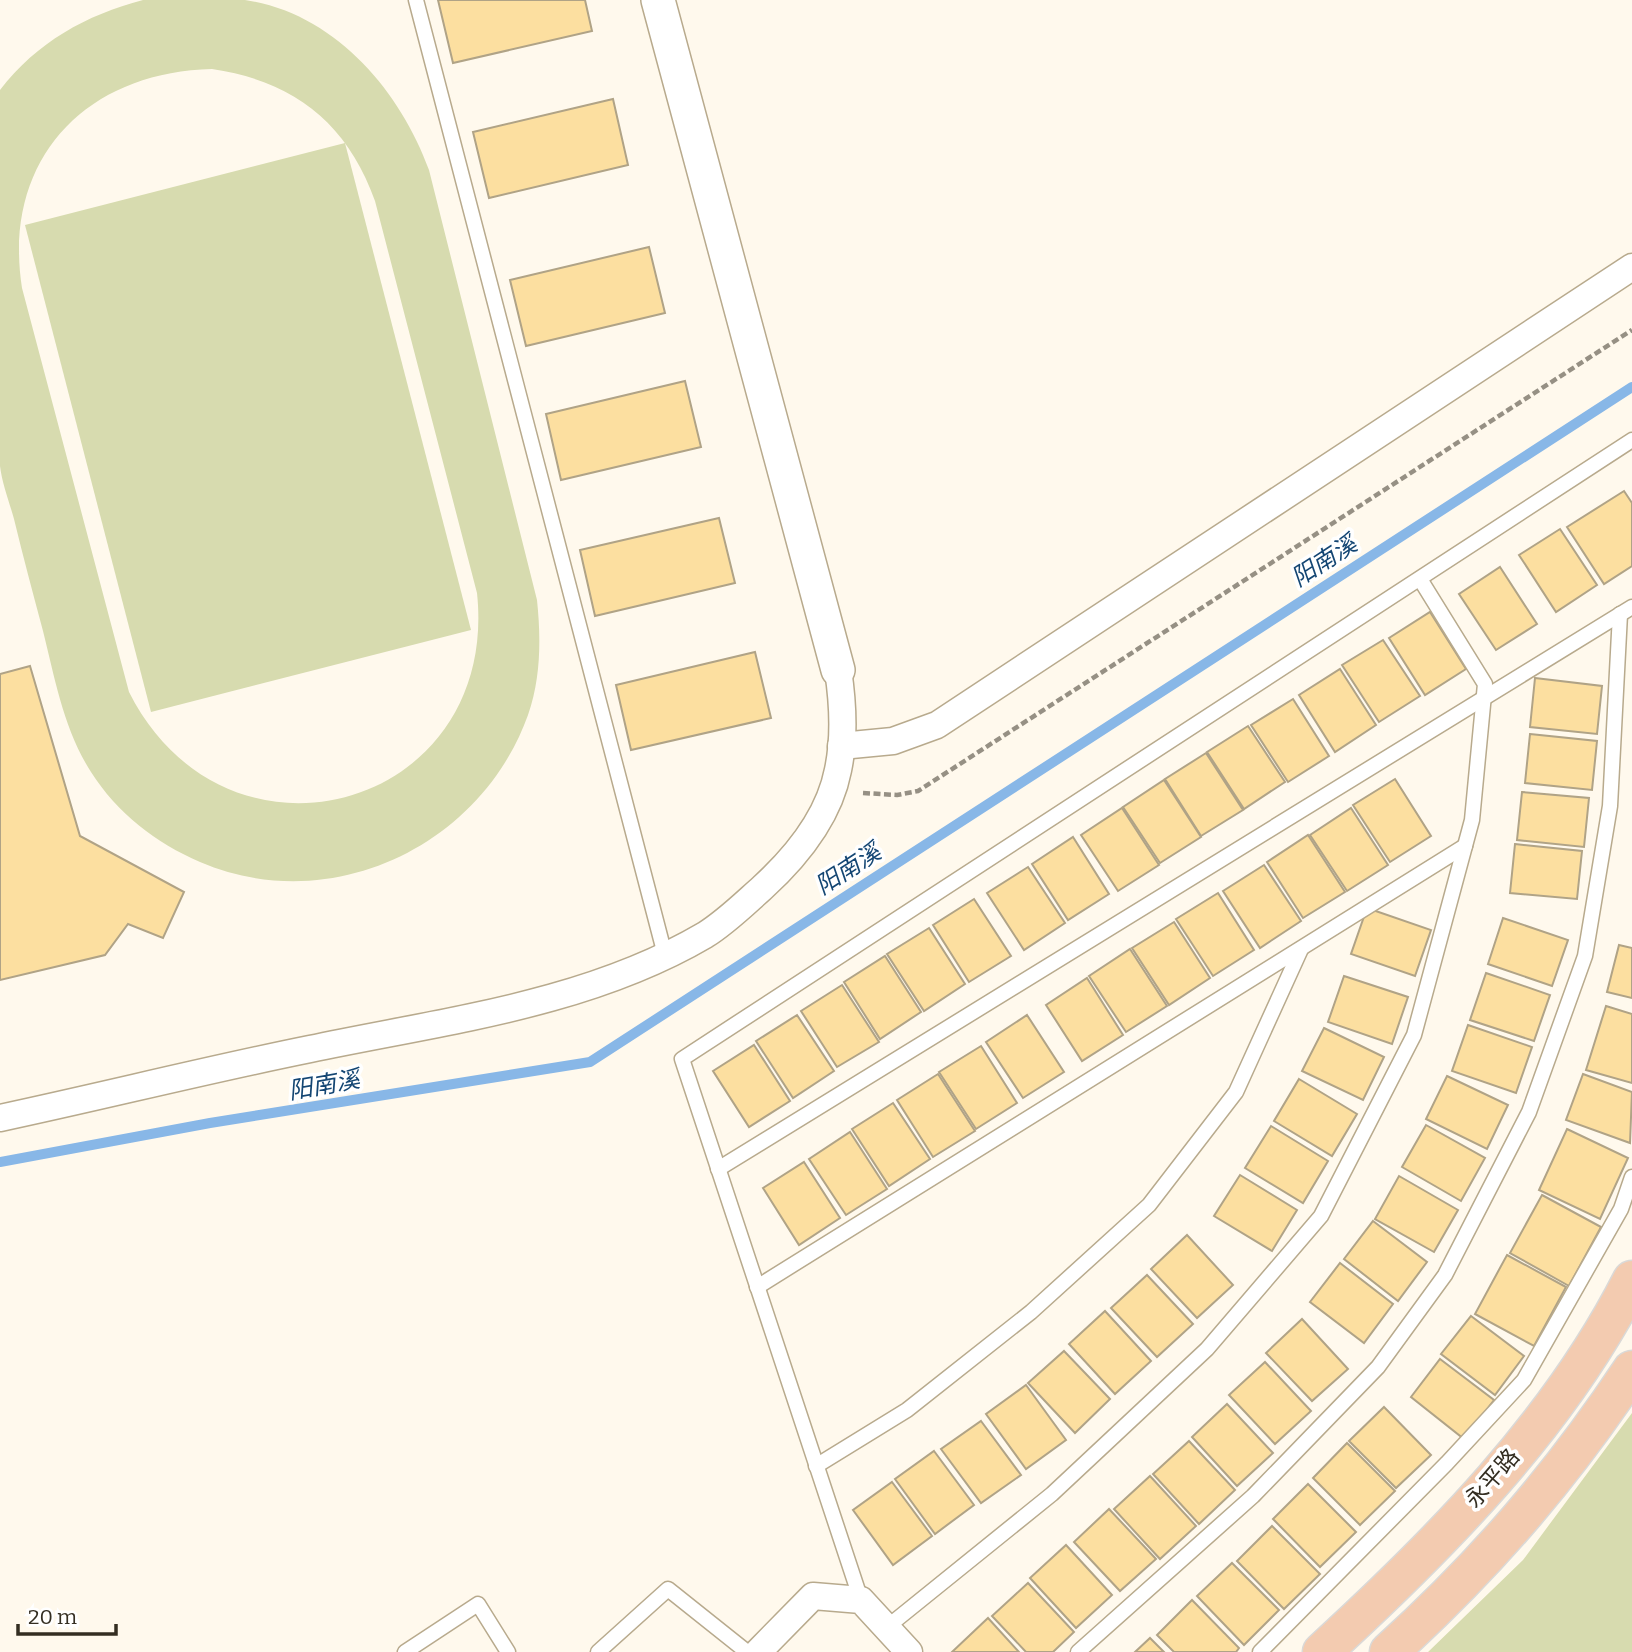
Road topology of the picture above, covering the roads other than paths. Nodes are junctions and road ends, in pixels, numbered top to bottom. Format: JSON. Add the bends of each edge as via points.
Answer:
{"nodes":[{"id":1,"x":416,"y":0,"type":"edge"},
{"id":2,"x":658,"y":0,"type":"edge"},
{"id":3,"x":1632,"y":267,"type":"edge"},
{"id":4,"x":1632,"y":440,"type":"edge"},
{"id":5,"x":1420,"y":579,"type":"junction"},
{"id":6,"x":1626,"y":610,"type":"edge"},
{"id":7,"x":838,"y":670,"type":"joint"},
{"id":8,"x":1483,"y":698,"type":"junction"},
{"id":9,"x":841,"y":746,"type":"junction"},
{"id":10,"x":1465,"y":846,"type":"junction"},
{"id":11,"x":1301,"y":948,"type":"junction"},
{"id":12,"x":665,"y":955,"type":"junction"},
{"id":13,"x":0,"y":1118,"type":"edge"},
{"id":14,"x":718,"y":1169,"type":"junction"},
{"id":15,"x":1632,"y":1177,"type":"edge"},
{"id":16,"x":1632,"y":1280,"type":"edge"},
{"id":17,"x":757,"y":1287,"type":"junction"},
{"id":18,"x":1632,"y":1370,"type":"edge"},
{"id":19,"x":816,"y":1466,"type":"junction"},
{"id":20,"x":861,"y":1600,"type":"junction"},
{"id":21,"x":886,"y":1628,"type":"junction"},
{"id":22,"x":405,"y":1652,"type":"edge"},
{"id":23,"x":508,"y":1652,"type":"edge"},
{"id":24,"x":598,"y":1652,"type":"edge"},
{"id":25,"x":747,"y":1652,"type":"edge"},
{"id":26,"x":758,"y":1652,"type":"edge"},
{"id":27,"x":909,"y":1652,"type":"edge"},
{"id":28,"x":1078,"y":1652,"type":"edge"},
{"id":29,"x":1259,"y":1652,"type":"edge"},
{"id":30,"x":1322,"y":1652,"type":"edge"},
{"id":31,"x":1389,"y":1652,"type":"edge"}],
"edges":[{"from":1,"to":12,"type":"lane"},
{"from":2,"to":7,"type":"street"},
{"from":3,"to":9,"type":"street","via":[[937,725],[893,741]]},
{"from":4,"to":5,"type":"lane"},
{"from":5,"to":8,"type":"lane","via":[[1485,684]]},
{"from":5,"to":14,"type":"lane","via":[[682,1059]]},
{"from":6,"to":8,"type":"lane"},
{"from":6,"to":28,"type":"lane","via":[[1610,806],[1585,956],[1529,1112],[1446,1275],[1378,1367],[1272,1476]]},
{"from":7,"to":9,"type":"street","via":[[843,703]]},
{"from":8,"to":10,"type":"lane","via":[[1472,820]]},
{"from":8,"to":14,"type":"lane"},
{"from":9,"to":12,"type":"street","via":[[831,792],[805,843],[779,873],[706,934]]},
{"from":10,"to":11,"type":"lane"},
{"from":10,"to":21,"type":"lane","via":[[1414,1035],[1321,1216],[1208,1349],[1052,1494]]},
{"from":11,"to":17,"type":"lane"},
{"from":11,"to":19,"type":"lane","via":[[1236,1092],[1149,1205],[1031,1312],[907,1410]]},
{"from":12,"to":13,"type":"street","via":[[529,1004]]},
{"from":14,"to":17,"type":"lane"},
{"from":15,"to":29,"type":"lane","via":[[1621,1209],[1524,1380]]},
{"from":16,"to":30,"type":"main road","name":"永平路","via":[[1555,1402],[1494,1478],[1389,1591]]},
{"from":17,"to":19,"type":"lane"},
{"from":18,"to":31,"type":"main road","name":"永平路","via":[[1571,1456],[1480,1567]]},
{"from":19,"to":20,"type":"lane"},
{"from":20,"to":21,"type":"street"},
{"from":20,"to":26,"type":"street","via":[[813,1596]]},
{"from":21,"to":27,"type":"street"},
{"from":22,"to":23,"type":"lane","via":[[478,1604]]},
{"from":24,"to":25,"type":"lane","via":[[668,1589]]}]}
